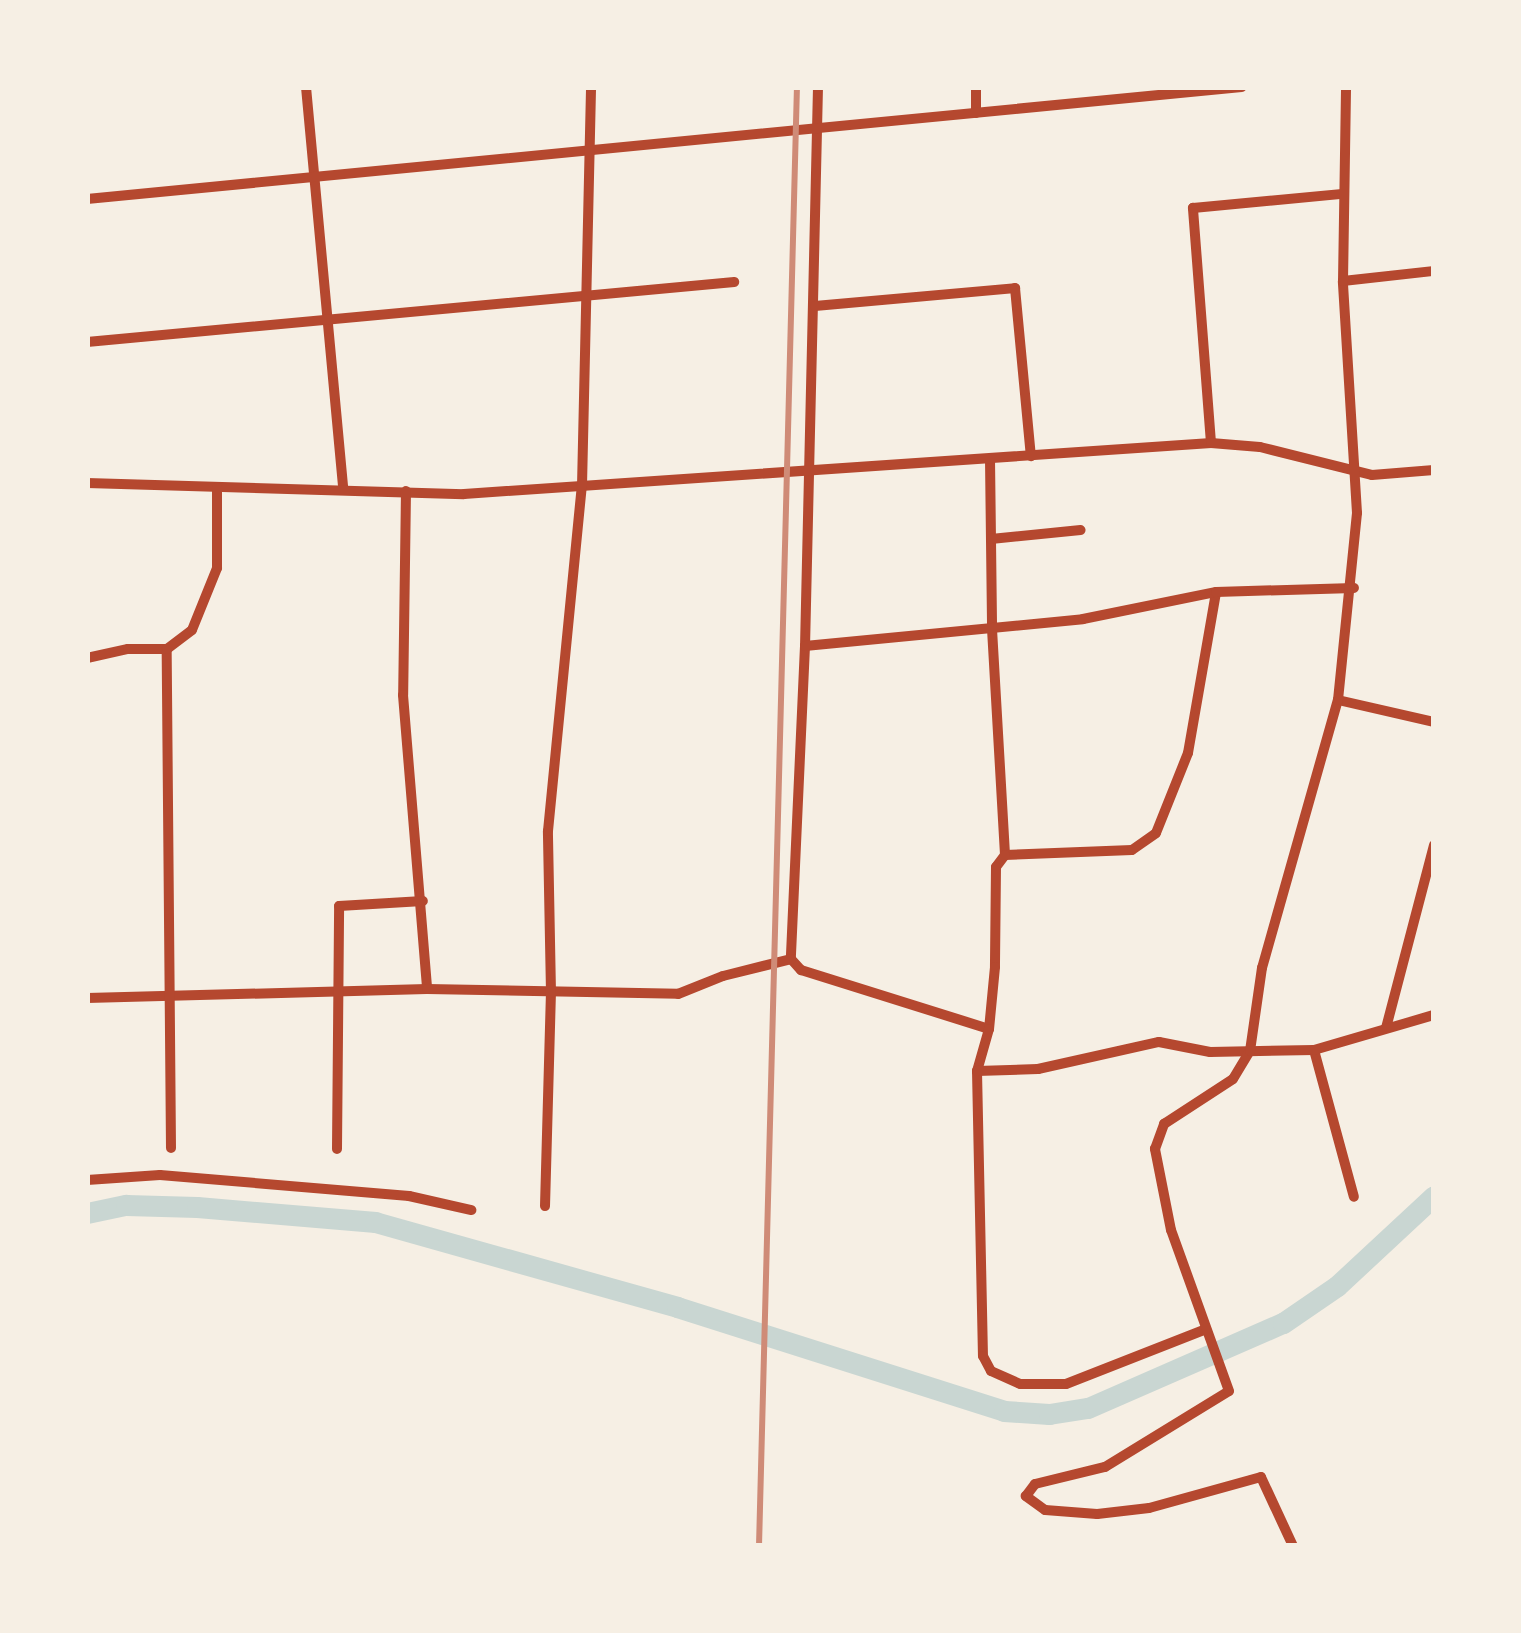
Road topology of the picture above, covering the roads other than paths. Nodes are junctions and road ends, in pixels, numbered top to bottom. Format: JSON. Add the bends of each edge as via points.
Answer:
{"nodes":[{"id":1,"x":306,"y":87,"type":"edge"},
{"id":2,"x":591,"y":87,"type":"edge"},
{"id":3,"x":818,"y":87,"type":"edge"},
{"id":4,"x":976,"y":87,"type":"edge"},
{"id":5,"x":1242,"y":87,"type":"edge"},
{"id":6,"x":1346,"y":87,"type":"edge"},
{"id":7,"x":1175,"y":90,"type":"edge"},
{"id":8,"x":976,"y":113,"type":"junction"},
{"id":9,"x":817,"y":130,"type":"junction"},
{"id":10,"x":590,"y":149,"type":"junction"},
{"id":11,"x":315,"y":177,"type":"junction"},
{"id":12,"x":1342,"y":194,"type":"junction"},
{"id":13,"x":87,"y":200,"type":"edge"},
{"id":14,"x":1434,"y":271,"type":"edge"},
{"id":15,"x":1343,"y":281,"type":"junction"},
{"id":16,"x":734,"y":282,"type":"dead end"},
{"id":17,"x":590,"y":292,"type":"junction"},
{"id":18,"x":815,"y":306,"type":"junction"},
{"id":19,"x":328,"y":318,"type":"junction"},
{"id":20,"x":87,"y":343,"type":"edge"},
{"id":21,"x":1211,"y":443,"type":"junction"},
{"id":22,"x":1031,"y":456,"type":"junction"},
{"id":23,"x":990,"y":459,"type":"junction"},
{"id":24,"x":1434,"y":470,"type":"edge"},
{"id":25,"x":1355,"y":471,"type":"junction"},
{"id":26,"x":809,"y":474,"type":"junction"},
{"id":27,"x":87,"y":483,"type":"edge"},
{"id":28,"x":581,"y":486,"type":"junction"},
{"id":29,"x":217,"y":487,"type":"junction"},
{"id":30,"x":343,"y":489,"type":"junction"},
{"id":31,"x":406,"y":491,"type":"junction"},
{"id":32,"x":1081,"y":530,"type":"dead end"},
{"id":33,"x":991,"y":539,"type":"junction"},
{"id":34,"x":1354,"y":588,"type":"junction"},
{"id":35,"x":1216,"y":592,"type":"junction"},
{"id":36,"x":992,"y":629,"type":"junction"},
{"id":37,"x":805,"y":646,"type":"junction"},
{"id":38,"x":167,"y":650,"type":"junction"},
{"id":39,"x":87,"y":658,"type":"edge"},
{"id":40,"x":1338,"y":700,"type":"junction"},
{"id":41,"x":1434,"y":722,"type":"edge"},
{"id":42,"x":1434,"y":845,"type":"edge"},
{"id":43,"x":1005,"y":855,"type":"junction"},
{"id":44,"x":423,"y":901,"type":"junction"},
{"id":45,"x":791,"y":959,"type":"junction"},
{"id":46,"x":427,"y":989,"type":"junction"},
{"id":47,"x":551,"y":993,"type":"junction"},
{"id":48,"x":335,"y":995,"type":"junction"},
{"id":49,"x":167,"y":997,"type":"junction"},
{"id":50,"x":87,"y":998,"type":"edge"},
{"id":51,"x":1434,"y":1015,"type":"edge"},
{"id":52,"x":1386,"y":1028,"type":"junction"},
{"id":53,"x":989,"y":1029,"type":"junction"},
{"id":54,"x":1314,"y":1050,"type":"junction"},
{"id":55,"x":1250,"y":1051,"type":"junction"},
{"id":56,"x":977,"y":1071,"type":"junction"},
{"id":57,"x":171,"y":1148,"type":"dead end"},
{"id":58,"x":337,"y":1149,"type":"dead end"},
{"id":59,"x":87,"y":1180,"type":"edge"},
{"id":60,"x":1354,"y":1197,"type":"dead end"},
{"id":61,"x":545,"y":1206,"type":"dead end"},
{"id":62,"x":471,"y":1210,"type":"dead end"},
{"id":63,"x":1208,"y":1334,"type":"junction"},
{"id":64,"x":1293,"y":1546,"type":"edge"}],
"edges":[{"from":1,"to":11,"type":"street"},
{"from":2,"to":10,"type":"street"},
{"from":3,"to":9,"type":"street"},
{"from":4,"to":8,"type":"street"},
{"from":5,"to":7,"type":"street"},
{"from":6,"to":12,"type":"street"},
{"from":7,"to":8,"type":"street"},
{"from":8,"to":9,"type":"street"},
{"from":9,"to":10,"type":"street"},
{"from":9,"to":18,"type":"street"},
{"from":10,"to":11,"type":"street"},
{"from":10,"to":17,"type":"street"},
{"from":11,"to":13,"type":"street"},
{"from":11,"to":19,"type":"street"},
{"from":12,"to":15,"type":"street"},
{"from":12,"to":21,"type":"street","via":[[1193,208]]},
{"from":14,"to":15,"type":"street"},
{"from":15,"to":25,"type":"street"},
{"from":16,"to":17,"type":"street"},
{"from":17,"to":19,"type":"street"},
{"from":17,"to":28,"type":"street"},
{"from":18,"to":22,"type":"street","via":[[1015,288]]},
{"from":18,"to":26,"type":"street"},
{"from":19,"to":20,"type":"street"},
{"from":19,"to":30,"type":"street"},
{"from":21,"to":22,"type":"street"},
{"from":21,"to":25,"type":"street"},
{"from":22,"to":23,"type":"street"},
{"from":23,"to":26,"type":"street"},
{"from":23,"to":33,"type":"street"},
{"from":24,"to":25,"type":"street"},
{"from":25,"to":34,"type":"street"},
{"from":26,"to":28,"type":"street"},
{"from":26,"to":37,"type":"street"},
{"from":27,"to":29,"type":"street"},
{"from":28,"to":31,"type":"street"},
{"from":28,"to":47,"type":"street","via":[[550,790]]},
{"from":29,"to":30,"type":"street"},
{"from":29,"to":38,"type":"street","via":[[217,568],[192,630]]},
{"from":30,"to":31,"type":"street"},
{"from":31,"to":44,"type":"street","via":[[403,694]]},
{"from":32,"to":33,"type":"street"},
{"from":33,"to":36,"type":"street"},
{"from":34,"to":35,"type":"street"},
{"from":34,"to":40,"type":"street"},
{"from":35,"to":36,"type":"street"},
{"from":35,"to":43,"type":"street","via":[[1188,752],[1156,832],[1132,850]]},
{"from":36,"to":37,"type":"street"},
{"from":36,"to":43,"type":"street"},
{"from":37,"to":45,"type":"street"},
{"from":38,"to":39,"type":"street"},
{"from":38,"to":49,"type":"street"},
{"from":40,"to":41,"type":"street"},
{"from":40,"to":55,"type":"street","via":[[1262,968]]},
{"from":42,"to":52,"type":"street"},
{"from":43,"to":53,"type":"street","via":[[996,867]]},
{"from":44,"to":46,"type":"street"},
{"from":44,"to":48,"type":"street","via":[[339,906]]},
{"from":45,"to":47,"type":"street","via":[[678,994]]},
{"from":45,"to":53,"type":"street","via":[[801,970]]},
{"from":46,"to":47,"type":"street"},
{"from":46,"to":48,"type":"street"},
{"from":47,"to":61,"type":"street"},
{"from":48,"to":49,"type":"street"},
{"from":48,"to":58,"type":"street"},
{"from":49,"to":50,"type":"street"},
{"from":49,"to":57,"type":"street"},
{"from":51,"to":52,"type":"street"},
{"from":52,"to":54,"type":"street"},
{"from":53,"to":56,"type":"street"},
{"from":54,"to":55,"type":"street"},
{"from":54,"to":60,"type":"street"},
{"from":55,"to":56,"type":"street","via":[[1159,1042],[1038,1069]]},
{"from":55,"to":63,"type":"street","via":[[1233,1079],[1164,1124],[1155,1149],[1171,1230]]},
{"from":56,"to":63,"type":"street","via":[[982,1356],[991,1371],[1020,1384],[1066,1384]]},
{"from":59,"to":62,"type":"street","via":[[160,1175],[409,1196]]},
{"from":63,"to":64,"type":"street","via":[[1229,1390],[1106,1467],[1035,1484],[1026,1496],[1045,1510],[1097,1514],[1261,1477]]}]}
